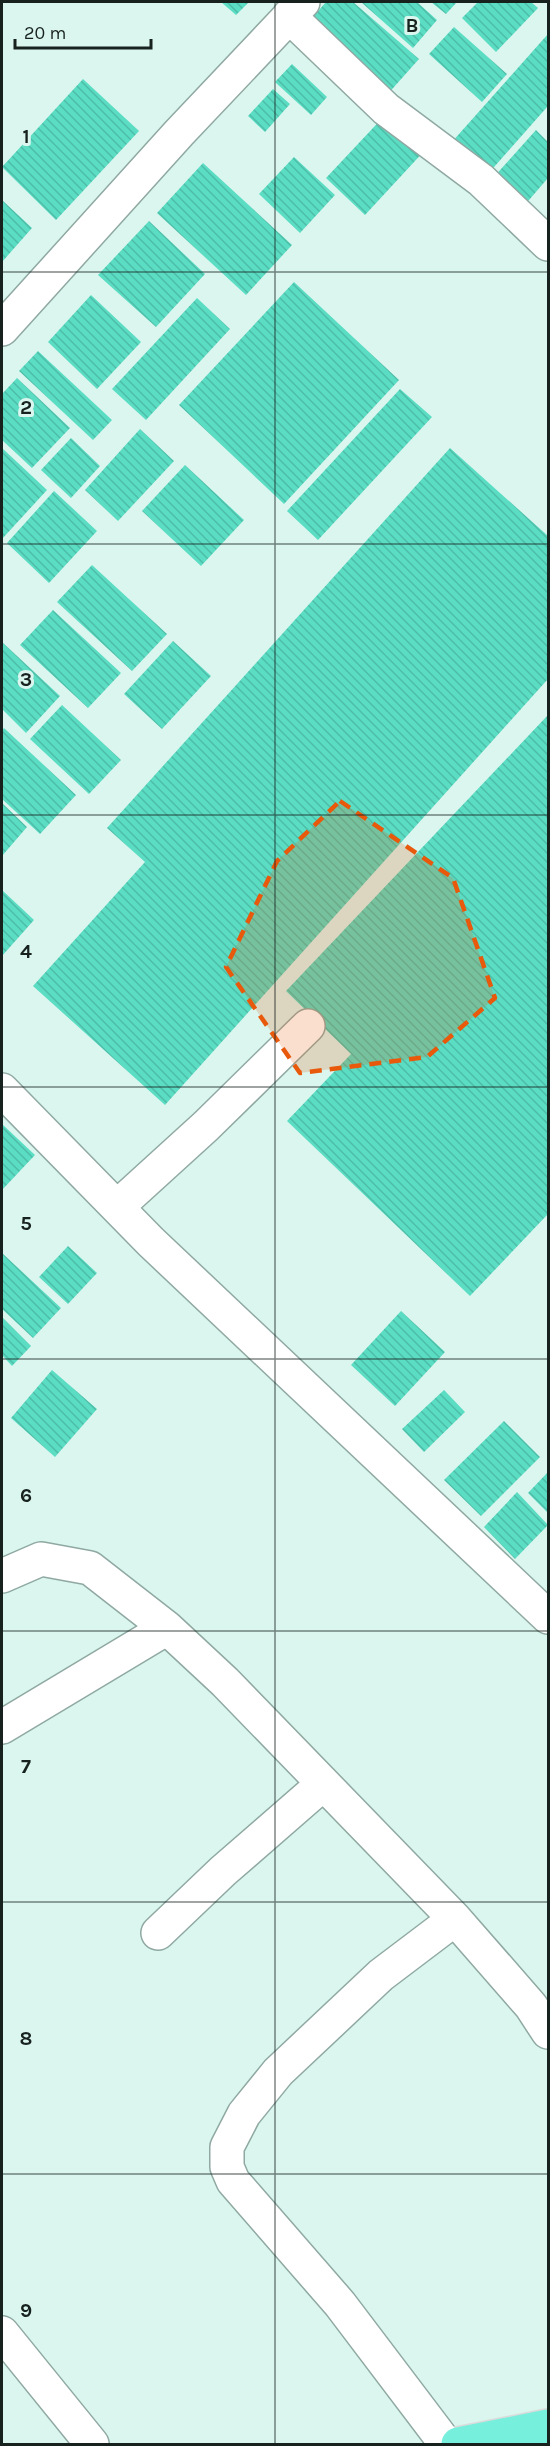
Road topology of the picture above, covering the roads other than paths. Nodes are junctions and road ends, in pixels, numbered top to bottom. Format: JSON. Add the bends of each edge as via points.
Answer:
{"nodes":[{"id":1,"x":296,"y":9,"type":"edge"},
{"id":2,"x":549,"y":244,"type":"edge"},
{"id":3,"x":2,"y":329,"type":"edge"},
{"id":4,"x":308,"y":1026,"type":"dead end"},
{"id":5,"x":2,"y":1090,"type":"edge"},
{"id":6,"x":117,"y":1207,"type":"junction"},
{"id":7,"x":2,"y":1576,"type":"edge"},
{"id":8,"x":549,"y":1617,"type":"edge"},
{"id":9,"x":167,"y":1628,"type":"junction"},
{"id":10,"x":2,"y":1726,"type":"edge"},
{"id":11,"x":323,"y":1784,"type":"junction"},
{"id":12,"x":455,"y":1919,"type":"junction"},
{"id":13,"x":158,"y":1933,"type":"dead end"},
{"id":14,"x":549,"y":2032,"type":"edge"},
{"id":15,"x":2,"y":2333,"type":"edge"},
{"id":16,"x":549,"y":2426,"type":"edge"},
{"id":17,"x":93,"y":2445,"type":"edge"},
{"id":18,"x":446,"y":2445,"type":"edge"},
{"id":19,"x":458,"y":2445,"type":"edge"}],
"edges":[{"from":1,"to":2,"type":"street","via":[[386,109],[481,180]]},
{"from":1,"to":3,"type":"street"},
{"from":4,"to":6,"type":"street"},
{"from":5,"to":6,"type":"street"},
{"from":6,"to":8,"type":"street"},
{"from":7,"to":9,"type":"street","via":[[41,1558],[90,1568]]},
{"from":9,"to":10,"type":"street"},
{"from":9,"to":11,"type":"street"},
{"from":11,"to":12,"type":"street"},
{"from":11,"to":13,"type":"street"},
{"from":12,"to":14,"type":"street"},
{"from":12,"to":18,"type":"street","via":[[381,1975],[279,2072],[244,2114],[227,2147],[227,2166],[233,2181],[340,2304]]},
{"from":15,"to":17,"type":"street"},
{"from":16,"to":19,"type":"main road"}]}
